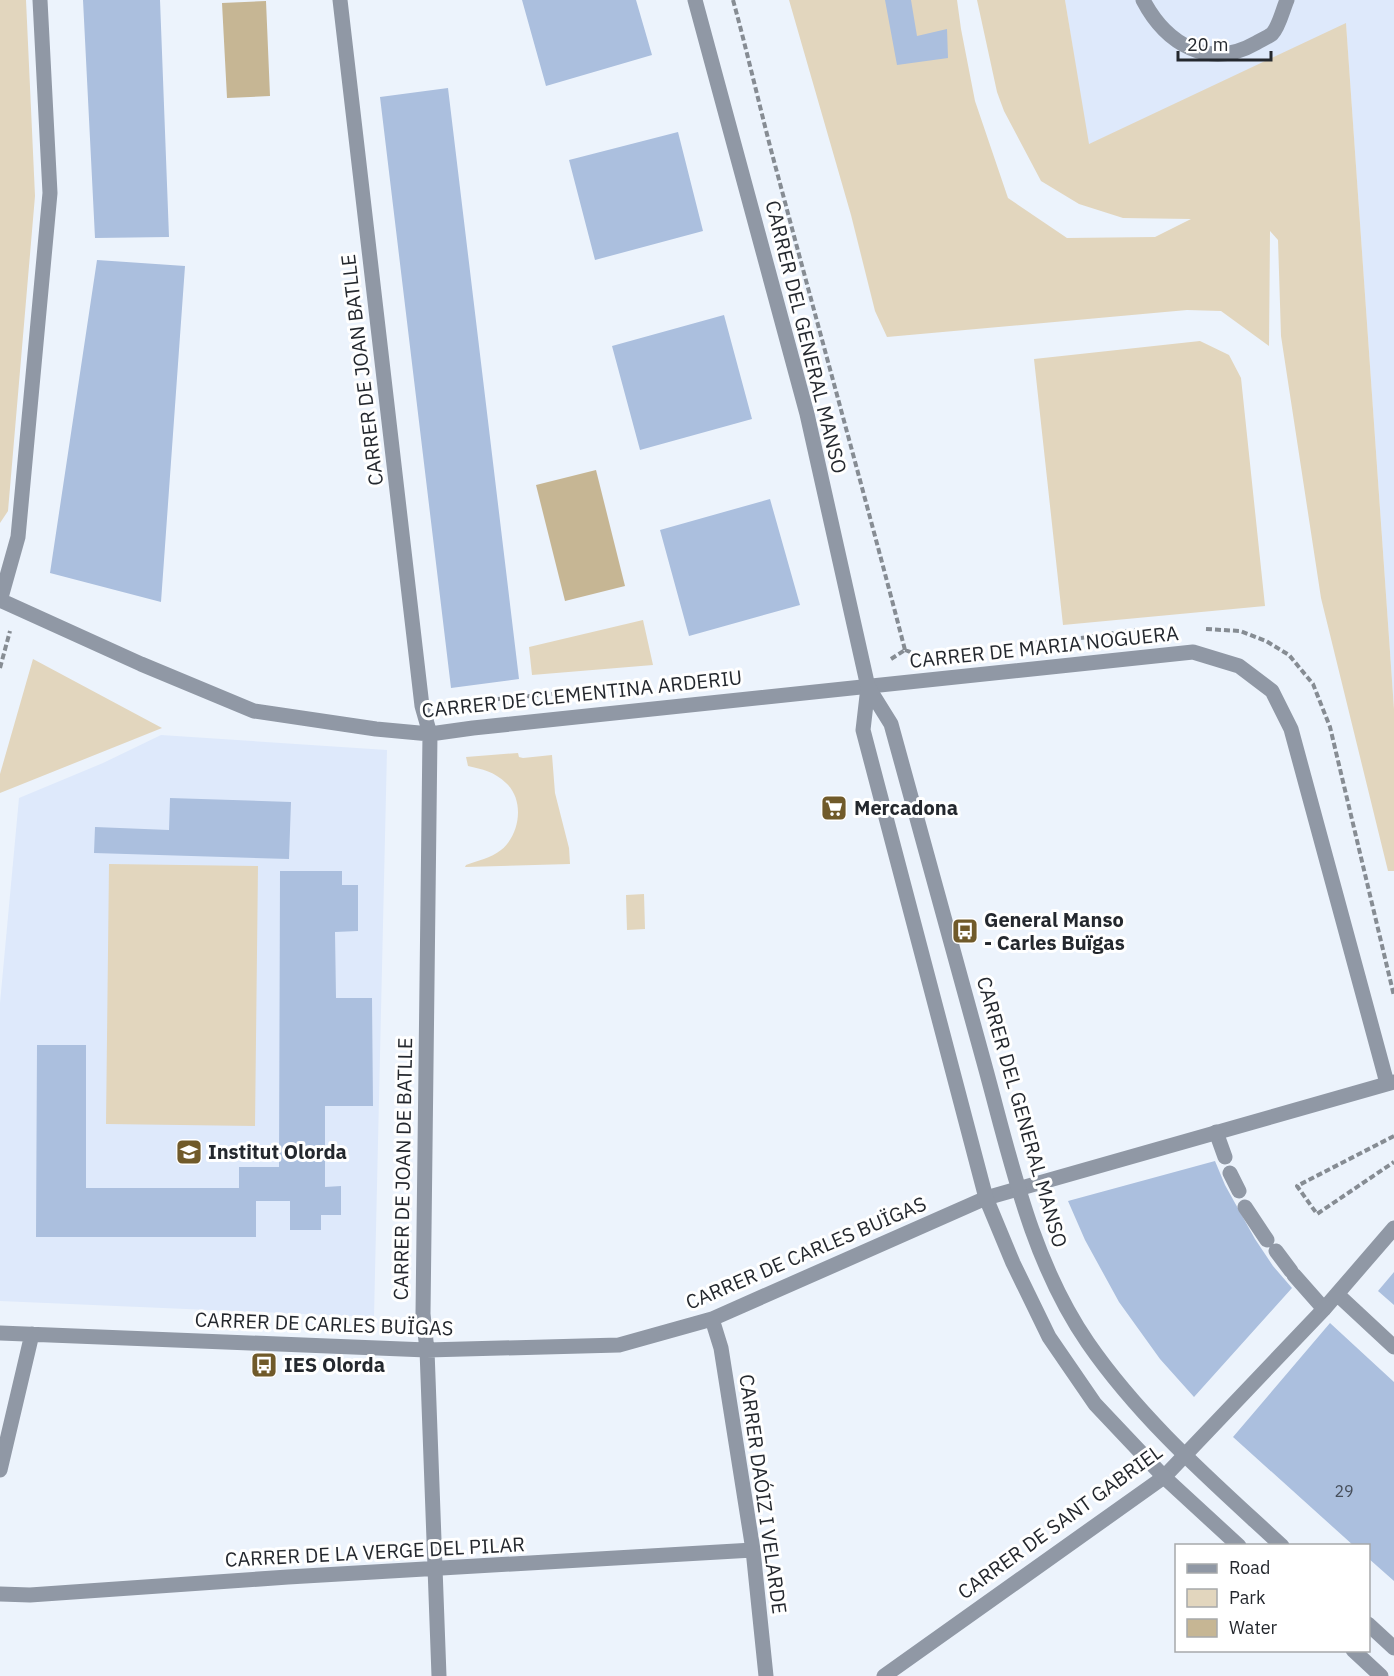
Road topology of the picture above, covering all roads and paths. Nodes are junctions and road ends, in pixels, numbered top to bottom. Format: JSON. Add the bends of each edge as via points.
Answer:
{"nodes":[{"id":1,"x":40,"y":0,"type":"edge"},
{"id":2,"x":340,"y":0,"type":"edge"},
{"id":3,"x":695,"y":0,"type":"edge"},
{"id":4,"x":733,"y":0,"type":"edge"},
{"id":5,"x":1143,"y":0,"type":"edge"},
{"id":6,"x":1287,"y":0,"type":"edge"},
{"id":7,"x":0,"y":600,"type":"edge"},
{"id":8,"x":1170,"y":629,"type":"dead end"},
{"id":9,"x":1204,"y":629,"type":"dead end"},
{"id":10,"x":1006,"y":646,"type":"dead end"},
{"id":11,"x":930,"y":655,"type":"dead end"},
{"id":12,"x":868,"y":687,"type":"junction"},
{"id":13,"x":430,"y":734,"type":"junction"},
{"id":14,"x":1394,"y":996,"type":"edge"},
{"id":15,"x":1390,"y":1082,"type":"edge"},
{"id":16,"x":1216,"y":1132,"type":"junction"},
{"id":17,"x":1394,"y":1136,"type":"edge"},
{"id":18,"x":1225,"y":1157,"type":"dead end"},
{"id":19,"x":1394,"y":1162,"type":"edge"},
{"id":20,"x":1230,"y":1173,"type":"dead end"},
{"id":21,"x":1019,"y":1189,"type":"junction"},
{"id":22,"x":1239,"y":1191,"type":"dead end"},
{"id":23,"x":986,"y":1198,"type":"junction"},
{"id":24,"x":1245,"y":1207,"type":"dead end"},
{"id":25,"x":1394,"y":1228,"type":"edge"},
{"id":26,"x":1337,"y":1294,"type":"junction"},
{"id":27,"x":1324,"y":1309,"type":"junction"},
{"id":28,"x":712,"y":1319,"type":"junction"},
{"id":29,"x":0,"y":1333,"type":"edge"},
{"id":30,"x":32,"y":1334,"type":"junction"},
{"id":31,"x":1394,"y":1347,"type":"edge"},
{"id":32,"x":427,"y":1350,"type":"junction"},
{"id":33,"x":1184,"y":1455,"type":"junction"},
{"id":34,"x":0,"y":1470,"type":"edge"},
{"id":35,"x":1164,"y":1476,"type":"junction"},
{"id":36,"x":1238,"y":1544,"type":"edge"},
{"id":37,"x":1281,"y":1544,"type":"edge"},
{"id":38,"x":753,"y":1550,"type":"junction"},
{"id":39,"x":435,"y":1569,"type":"junction"},
{"id":40,"x":0,"y":1594,"type":"edge"},
{"id":41,"x":1370,"y":1626,"type":"edge"},
{"id":42,"x":1394,"y":1648,"type":"edge"},
{"id":43,"x":1355,"y":1652,"type":"edge"},
{"id":44,"x":438,"y":1676,"type":"edge"},
{"id":45,"x":766,"y":1676,"type":"edge"},
{"id":46,"x":884,"y":1676,"type":"edge"},
{"id":47,"x":1381,"y":1676,"type":"edge"}],
"edges":[{"from":1,"to":7,"type":"street","via":[[50,193],[18,537]]},
{"from":2,"to":13,"type":"street","name":"CARRER DE JOAN BATLLE","via":[[422,706]]},
{"from":3,"to":12,"type":"street","name":"CARRER DEL GENERAL MANSO","via":[[807,414]]},
{"from":4,"to":11,"type":"path","via":[[905,650]]},
{"from":5,"to":6,"type":"street","via":[[1160,26],[1185,47],[1217,55],[1245,49],[1273,33]]},
{"from":7,"to":13,"type":"street","name":"CARRER DE CLEMENTINA ARDERIU","via":[[254,711]]},
{"from":8,"to":10,"type":"path"},
{"from":9,"to":14,"type":"path","via":[[1240,631],[1266,641],[1289,655],[1313,684],[1330,727]]},
{"from":12,"to":13,"type":"street","name":"CARRER DE CLEMENTINA ARDERIU"},
{"from":12,"to":15,"type":"street","name":"CARRER DE MARIA NOGUERA","via":[[1193,652],[1239,666],[1272,691],[1291,729]]},
{"from":12,"to":21,"type":"street","name":"CARRER DEL GENERAL MANSO","via":[[891,724]]},
{"from":12,"to":23,"type":"street","name":"CARRER DEL GENERAL MANSO","via":[[863,730]]},
{"from":13,"to":32,"type":"street","name":"CARRER DE JOAN DE BATLLE","via":[[423,1314]]},
{"from":15,"to":16,"type":"street","name":"CARRER DE CARLES BUÏGAS"},
{"from":16,"to":18,"type":"street"},
{"from":16,"to":21,"type":"street","name":"CARRER DE CARLES BUÏGAS"},
{"from":17,"to":19,"type":"path","via":[[1297,1186],[1317,1214]]},
{"from":20,"to":22,"type":"street"},
{"from":21,"to":23,"type":"street","name":"CARRER DE CARLES BUÏGAS"},
{"from":21,"to":33,"type":"street","name":"CARRER DEL GENERAL MANSO","via":[[1046,1270],[1088,1342],[1135,1404]]},
{"from":23,"to":28,"type":"street","name":"CARRER DE CARLES BUÏGAS"},
{"from":23,"to":35,"type":"street","name":"CARRER DEL GENERAL MANSO","via":[[1049,1337],[1095,1404]]},
{"from":24,"to":27,"type":"street","via":[[1271,1246]]},
{"from":25,"to":26,"type":"street","name":"CARRER DE SANT GABRIEL"},
{"from":26,"to":27,"type":"street","name":"CARRER DE SANT GABRIEL"},
{"from":26,"to":31,"type":"street"},
{"from":27,"to":33,"type":"street","name":"CARRER DE SANT GABRIEL"},
{"from":28,"to":32,"type":"street","name":"CARRER DE CARLES BUÏGAS","via":[[619,1345]]},
{"from":28,"to":38,"type":"street","name":"CARRER DAÓIZ I VELARDE","via":[[721,1348]]},
{"from":29,"to":30,"type":"street","name":"CARRER DE CARLES BUÏGAS"},
{"from":30,"to":32,"type":"street","name":"CARRER DE CARLES BUÏGAS"},
{"from":30,"to":34,"type":"street"},
{"from":32,"to":39,"type":"street","name":"CARRER DE JOAN DE BATLLE"},
{"from":33,"to":35,"type":"street","name":"CARRER DE SANT GABRIEL"},
{"from":33,"to":37,"type":"street","name":"CARRER DEL GENERAL MANSO"},
{"from":35,"to":36,"type":"street","name":"CARRER DEL GENERAL MANSO"},
{"from":35,"to":46,"type":"street","name":"CARRER DE SANT GABRIEL"},
{"from":38,"to":39,"type":"street","name":"CARRER DE LA VERGE DEL PILAR"},
{"from":38,"to":45,"type":"street","name":"CARRER DAÓIZ I VELARDE"},
{"from":39,"to":40,"type":"street","name":"CARRER DE LA VERGE DEL PILAR"},
{"from":39,"to":44,"type":"street","name":"CARRER DE JOAN DE BATLLE"},
{"from":41,"to":42,"type":"street"},
{"from":43,"to":47,"type":"street"}]}
